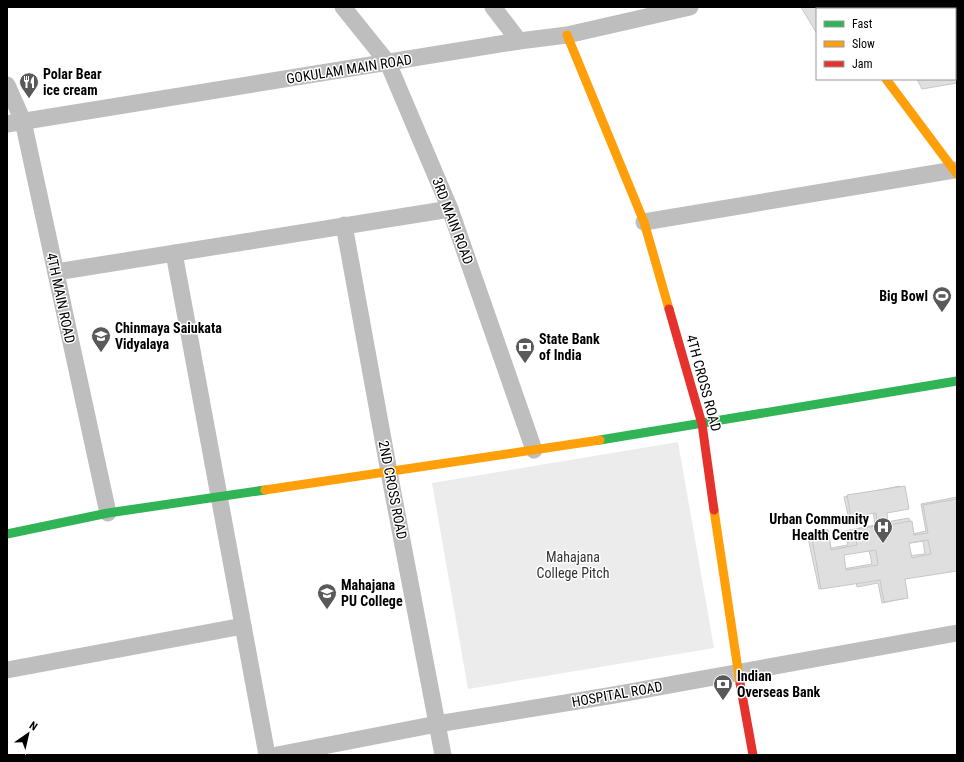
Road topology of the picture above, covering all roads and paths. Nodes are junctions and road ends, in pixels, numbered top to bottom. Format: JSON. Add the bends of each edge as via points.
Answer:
{"nodes":[{"id":1,"x":342,"y":7,"type":"edge"},
{"id":2,"x":493,"y":7,"type":"edge"},
{"id":3,"x":690,"y":7,"type":"edge"},
{"id":4,"x":660,"y":10,"type":"edge"},
{"id":5,"x":567,"y":35,"type":"junction"},
{"id":6,"x":519,"y":41,"type":"junction"},
{"id":7,"x":388,"y":63,"type":"junction"},
{"id":8,"x":887,"y":80,"type":"edge"},
{"id":9,"x":7,"y":85,"type":"edge"},
{"id":10,"x":15,"y":123,"type":"edge"},
{"id":11,"x":955,"y":172,"type":"edge"},
{"id":12,"x":450,"y":209,"type":"junction"},
{"id":13,"x":644,"y":222,"type":"junction"},
{"id":14,"x":344,"y":225,"type":"junction"},
{"id":15,"x":174,"y":253,"type":"junction"},
{"id":16,"x":56,"y":272,"type":"junction"},
{"id":17,"x":957,"y":381,"type":"edge"},
{"id":18,"x":702,"y":424,"type":"junction"},
{"id":19,"x":534,"y":450,"type":"junction"},
{"id":20,"x":389,"y":472,"type":"junction"},
{"id":21,"x":219,"y":497,"type":"junction"},
{"id":22,"x":108,"y":513,"type":"junction"},
{"id":23,"x":7,"y":534,"type":"edge"},
{"id":24,"x":243,"y":626,"type":"junction"},
{"id":25,"x":957,"y":633,"type":"edge"},
{"id":26,"x":7,"y":670,"type":"edge"},
{"id":27,"x":738,"y":673,"type":"junction"},
{"id":28,"x":436,"y":724,"type":"junction"},
{"id":29,"x":267,"y":755,"type":"edge"},
{"id":30,"x":277,"y":755,"type":"edge"},
{"id":31,"x":443,"y":755,"type":"edge"},
{"id":32,"x":753,"y":755,"type":"edge"}],
"edges":[{"from":1,"to":7,"type":"street","name":"3RD MAIN ROAD"},
{"from":2,"to":6,"type":"street"},
{"from":3,"to":4,"type":"street","name":"GOKULAM MAIN ROAD"},
{"from":4,"to":5,"type":"street","name":"GOKULAM MAIN ROAD"},
{"from":5,"to":6,"type":"street","name":"GOKULAM MAIN ROAD"},
{"from":5,"to":13,"type":"street","name":"4TH CROSS ROAD"},
{"from":6,"to":7,"type":"street","name":"GOKULAM MAIN ROAD"},
{"from":7,"to":10,"type":"street","name":"GOKULAM MAIN ROAD"},
{"from":7,"to":12,"type":"street","name":"3RD MAIN ROAD"},
{"from":8,"to":11,"type":"street"},
{"from":9,"to":10,"type":"street","name":"4TH MAIN ROAD"},
{"from":10,"to":16,"type":"street","name":"4TH MAIN ROAD"},
{"from":11,"to":13,"type":"street"},
{"from":12,"to":14,"type":"street"},
{"from":12,"to":19,"type":"street","name":"3RD MAIN ROAD"},
{"from":13,"to":18,"type":"street","name":"4TH CROSS ROAD"},
{"from":14,"to":15,"type":"street"},
{"from":14,"to":20,"type":"street","name":"2ND CROSS ROAD"},
{"from":15,"to":16,"type":"street"},
{"from":15,"to":21,"type":"street"},
{"from":16,"to":22,"type":"street","name":"4TH MAIN ROAD"},
{"from":17,"to":18,"type":"street"},
{"from":18,"to":19,"type":"street"},
{"from":18,"to":27,"type":"street","name":"4TH CROSS ROAD"},
{"from":19,"to":20,"type":"street"},
{"from":20,"to":21,"type":"street"},
{"from":20,"to":28,"type":"street","name":"2ND CROSS ROAD"},
{"from":21,"to":22,"type":"street"},
{"from":21,"to":24,"type":"street"},
{"from":22,"to":23,"type":"street"},
{"from":24,"to":26,"type":"street"},
{"from":24,"to":29,"type":"street"},
{"from":25,"to":27,"type":"street","name":"HOSPITAL ROAD"},
{"from":27,"to":28,"type":"street","name":"HOSPITAL ROAD"},
{"from":27,"to":32,"type":"street","name":"4TH CROSS ROAD"},
{"from":28,"to":30,"type":"street","name":"HOSPITAL ROAD"},
{"from":28,"to":31,"type":"street","name":"2ND CROSS ROAD"}]}
